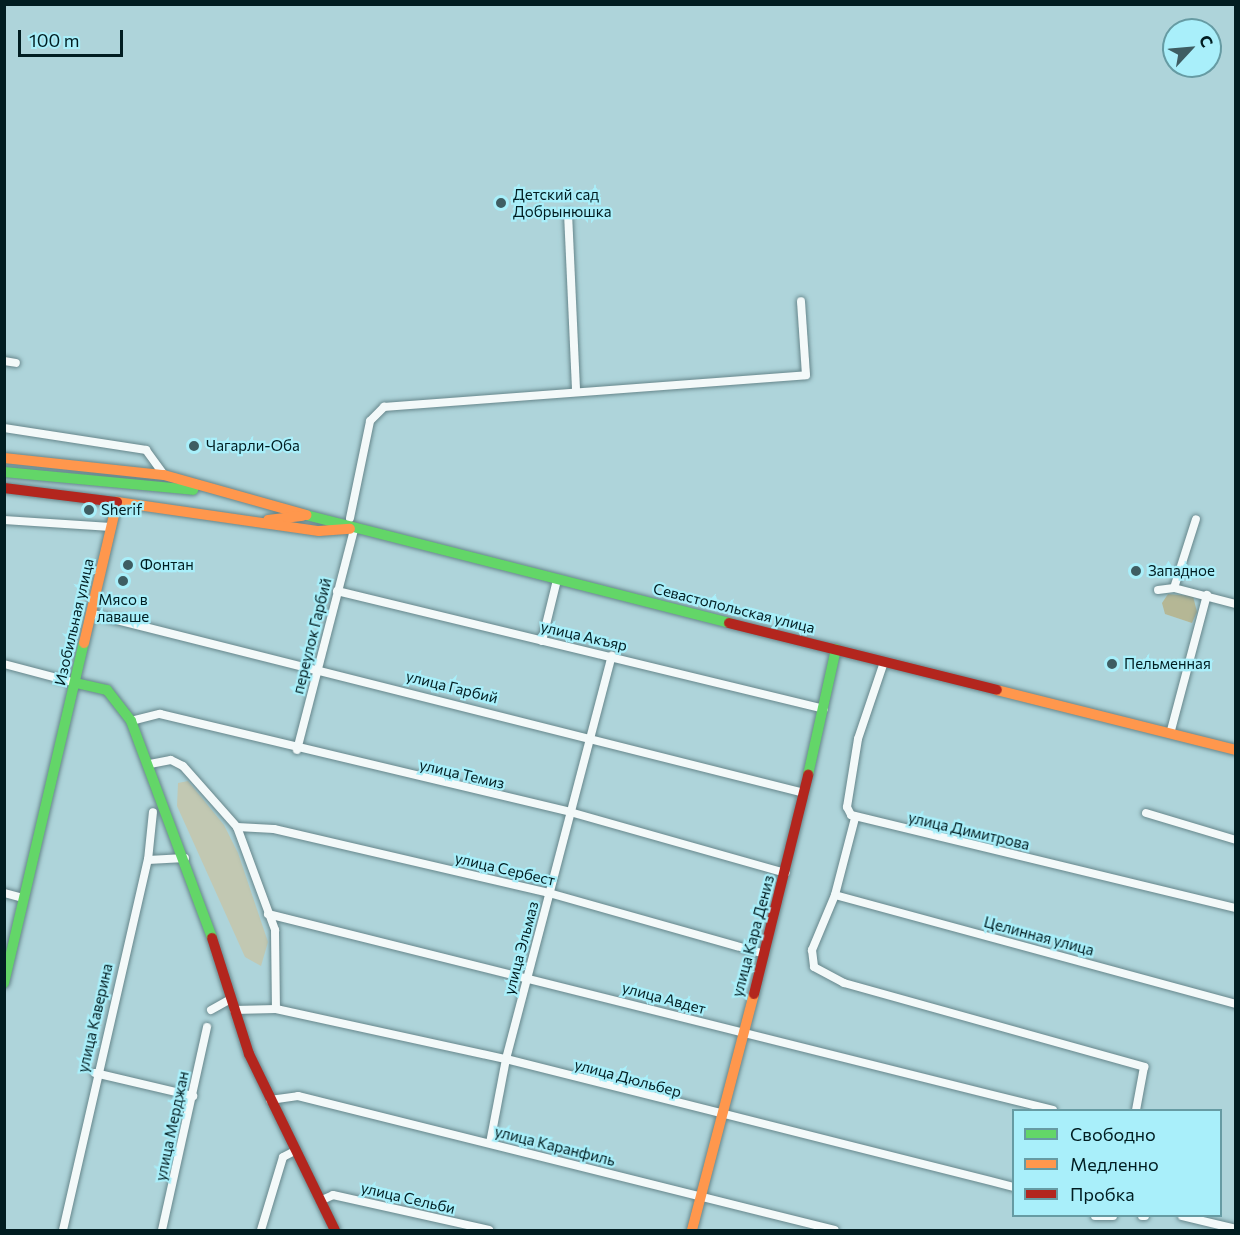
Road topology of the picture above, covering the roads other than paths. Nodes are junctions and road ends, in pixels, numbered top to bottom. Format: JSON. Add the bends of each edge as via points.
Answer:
{"nodes":[{"id":1,"x":568,"y":213,"type":"dead end"},
{"id":2,"x":801,"y":301,"type":"dead end"},
{"id":3,"x":4,"y":361,"type":"edge"},
{"id":4,"x":16,"y":363,"type":"dead end"},
{"id":5,"x":576,"y":390,"type":"dead end"},
{"id":6,"x":4,"y":428,"type":"edge"},
{"id":7,"x":4,"y":458,"type":"edge"},
{"id":8,"x":4,"y":472,"type":"edge"},
{"id":9,"x":164,"y":475,"type":"junction"},
{"id":10,"x":4,"y":488,"type":"edge"},
{"id":11,"x":212,"y":492,"type":"junction"},
{"id":12,"x":92,"y":498,"type":"junction"},
{"id":13,"x":117,"y":502,"type":"junction"},
{"id":14,"x":148,"y":506,"type":"junction"},
{"id":15,"x":308,"y":515,"type":"junction"},
{"id":16,"x":350,"y":518,"type":"dead end"},
{"id":17,"x":1196,"y":519,"type":"dead end"},
{"id":18,"x":4,"y":520,"type":"edge"},
{"id":19,"x":259,"y":521,"type":"junction"},
{"id":20,"x":111,"y":527,"type":"junction"},
{"id":21,"x":354,"y":529,"type":"junction"},
{"id":22,"x":557,"y":580,"type":"junction"},
{"id":23,"x":1174,"y":588,"type":"junction"},
{"id":24,"x":1158,"y":590,"type":"dead end"},
{"id":25,"x":337,"y":591,"type":"junction"},
{"id":26,"x":1207,"y":595,"type":"junction"},
{"id":27,"x":1236,"y":604,"type":"edge"},
{"id":28,"x":93,"y":614,"type":"junction"},
{"id":29,"x":542,"y":641,"type":"junction"},
{"id":30,"x":836,"y":649,"type":"junction"},
{"id":31,"x":612,"y":656,"type":"junction"},
{"id":32,"x":884,"y":662,"type":"junction"},
{"id":33,"x":4,"y":664,"type":"edge"},
{"id":34,"x":317,"y":667,"type":"junction"},
{"id":35,"x":76,"y":683,"type":"junction"},
{"id":36,"x":824,"y":709,"type":"junction"},
{"id":37,"x":131,"y":721,"type":"junction"},
{"id":38,"x":1170,"y":734,"type":"junction"},
{"id":39,"x":591,"y":736,"type":"junction"},
{"id":40,"x":297,"y":750,"type":"junction"},
{"id":41,"x":1236,"y":750,"type":"edge"},
{"id":42,"x":150,"y":764,"type":"junction"},
{"id":43,"x":804,"y":793,"type":"junction"},
{"id":44,"x":153,"y":812,"type":"dead end"},
{"id":45,"x":570,"y":813,"type":"junction"},
{"id":46,"x":1146,"y":813,"type":"dead end"},
{"id":47,"x":855,"y":818,"type":"junction"},
{"id":48,"x":237,"y":827,"type":"junction"},
{"id":49,"x":1236,"y":840,"type":"edge"},
{"id":50,"x":185,"y":858,"type":"junction"},
{"id":51,"x":147,"y":860,"type":"junction"},
{"id":52,"x":786,"y":873,"type":"junction"},
{"id":53,"x":4,"y":893,"type":"edge"},
{"id":54,"x":549,"y":893,"type":"junction"},
{"id":55,"x":834,"y":895,"type":"junction"},
{"id":56,"x":23,"y":898,"type":"junction"},
{"id":57,"x":1236,"y":908,"type":"edge"},
{"id":58,"x":268,"y":914,"type":"junction"},
{"id":59,"x":764,"y":954,"type":"junction"},
{"id":60,"x":527,"y":976,"type":"junction"},
{"id":61,"x":4,"y":983,"type":"edge"},
{"id":62,"x":233,"y":1004,"type":"junction"},
{"id":63,"x":1236,"y":1004,"type":"edge"},
{"id":64,"x":276,"y":1008,"type":"junction"},
{"id":65,"x":211,"y":1010,"type":"dead end"},
{"id":66,"x":207,"y":1027,"type":"dead end"},
{"id":67,"x":741,"y":1033,"type":"junction"},
{"id":68,"x":506,"y":1059,"type":"junction"},
{"id":69,"x":95,"y":1073,"type":"junction"},
{"id":70,"x":193,"y":1096,"type":"junction"},
{"id":71,"x":270,"y":1100,"type":"junction"},
{"id":72,"x":1049,"y":1109,"type":"edge"},
{"id":73,"x":1136,"y":1109,"type":"edge"},
{"id":74,"x":718,"y":1115,"type":"junction"},
{"id":75,"x":490,"y":1143,"type":"junction"},
{"id":76,"x":293,"y":1152,"type":"junction"},
{"id":77,"x":1012,"y":1187,"type":"edge"},
{"id":78,"x":700,"y":1197,"type":"junction"},
{"id":79,"x":322,"y":1200,"type":"junction"},
{"id":80,"x":1190,"y":1217,"type":"edge"},
{"id":81,"x":1236,"y":1229,"type":"edge"},
{"id":82,"x":63,"y":1230,"type":"edge"},
{"id":83,"x":162,"y":1230,"type":"edge"},
{"id":84,"x":261,"y":1230,"type":"edge"},
{"id":85,"x":336,"y":1230,"type":"edge"},
{"id":86,"x":489,"y":1230,"type":"edge"},
{"id":87,"x":692,"y":1230,"type":"edge"},
{"id":88,"x":834,"y":1230,"type":"edge"}],
"edges":[{"from":1,"to":5,"type":"street"},
{"from":2,"to":16,"type":"street","via":[[806,375],[384,407],[370,421]]},
{"from":3,"to":4,"type":"street"},
{"from":6,"to":9,"type":"street","via":[[141,449]]},
{"from":7,"to":9,"type":"main road"},
{"from":8,"to":11,"type":"main road"},
{"from":9,"to":11,"type":"main road"},
{"from":10,"to":12,"type":"main road"},
{"from":11,"to":15,"type":"main road","name":"Севастопольская улица"},
{"from":12,"to":13,"type":"main road"},
{"from":12,"to":20,"type":"main road","via":[[108,508]]},
{"from":13,"to":14,"type":"main road"},
{"from":13,"to":20,"type":"main road","name":"Изобильная улица"},
{"from":14,"to":19,"type":"main road"},
{"from":14,"to":20,"type":"main road","via":[[120,512]]},
{"from":15,"to":19,"type":"main road"},
{"from":15,"to":21,"type":"main road","name":"Севастопольская улица"},
{"from":17,"to":23,"type":"street"},
{"from":18,"to":20,"type":"street"},
{"from":19,"to":21,"type":"main road","via":[[319,531]]},
{"from":20,"to":28,"type":"main road","name":"Изобильная улица"},
{"from":21,"to":22,"type":"main road","name":"Севастопольская улица"},
{"from":21,"to":25,"type":"street","name":"переулок Гарбий"},
{"from":22,"to":29,"type":"street"},
{"from":22,"to":30,"type":"main road","name":"Севастопольская улица"},
{"from":23,"to":24,"type":"street"},
{"from":23,"to":26,"type":"street"},
{"from":25,"to":29,"type":"street","name":"улица Акъяр"},
{"from":25,"to":34,"type":"street","name":"переулок Гарбий"},
{"from":26,"to":27,"type":"street"},
{"from":26,"to":38,"type":"street"},
{"from":28,"to":34,"type":"street","name":"улица Гарбий"},
{"from":28,"to":35,"type":"main road","name":"Изобильная улица"},
{"from":29,"to":31,"type":"street","name":"улица Акъяр"},
{"from":30,"to":32,"type":"main road","name":"Севастопольская улица"},
{"from":30,"to":36,"type":"main road","name":"улица Кара Дениз"},
{"from":31,"to":36,"type":"street","name":"улица Акъяр"},
{"from":31,"to":39,"type":"street","name":"улица Эльмаз"},
{"from":32,"to":38,"type":"main road","name":"Севастопольская улица"},
{"from":32,"to":47,"type":"street","via":[[858,739],[847,807]]},
{"from":33,"to":35,"type":"street"},
{"from":34,"to":39,"type":"street","name":"улица Гарбий"},
{"from":34,"to":40,"type":"street","name":"переулок Гарбий"},
{"from":35,"to":37,"type":"main road","via":[[107,690]]},
{"from":35,"to":56,"type":"main road","name":"Изобильная улица"},
{"from":36,"to":43,"type":"main road","name":"улица Кара Дениз"},
{"from":37,"to":40,"type":"street","name":"улица Темиз","via":[[160,714]]},
{"from":37,"to":42,"type":"main road"},
{"from":38,"to":41,"type":"main road","name":"Севастопольская улица"},
{"from":39,"to":43,"type":"street","name":"улица Гарбий"},
{"from":39,"to":45,"type":"street","name":"улица Эльмаз"},
{"from":40,"to":45,"type":"street","name":"улица Темиз"},
{"from":42,"to":48,"type":"street","via":[[162,759],[183,766]]},
{"from":42,"to":50,"type":"main road"},
{"from":43,"to":52,"type":"main road","name":"улица Кара Дениз"},
{"from":44,"to":51,"type":"street","name":"улица Каверина"},
{"from":45,"to":52,"type":"street","name":"улица Темиз"},
{"from":45,"to":54,"type":"street","name":"улица Эльмаз"},
{"from":46,"to":49,"type":"street"},
{"from":47,"to":55,"type":"street"},
{"from":47,"to":57,"type":"street","name":"улица Димитрова"},
{"from":48,"to":54,"type":"street","name":"улица Сербест","via":[[274,829]]},
{"from":48,"to":58,"type":"street"},
{"from":50,"to":51,"type":"street"},
{"from":50,"to":62,"type":"main road"},
{"from":51,"to":69,"type":"street","name":"улица Каверина"},
{"from":52,"to":59,"type":"main road","name":"улица Кара Дениз"},
{"from":53,"to":56,"type":"street"},
{"from":54,"to":59,"type":"street","name":"улица Сербест"},
{"from":54,"to":60,"type":"street","name":"улица Эльмаз"},
{"from":55,"to":63,"type":"street","name":"Целинная улица"},
{"from":55,"to":73,"type":"street","via":[[812,950],[814,967],[824,977],[1143,1067]]},
{"from":56,"to":61,"type":"main road","name":"Изобильная улица"},
{"from":58,"to":60,"type":"street","name":"улица Авдет"},
{"from":58,"to":64,"type":"street","via":[[275,930]]},
{"from":59,"to":67,"type":"main road","name":"улица Кара Дениз"},
{"from":60,"to":67,"type":"street","name":"улица Авдет"},
{"from":60,"to":68,"type":"street","name":"улица Эльмаз"},
{"from":62,"to":64,"type":"street","name":"улица Дюльбер"},
{"from":62,"to":65,"type":"street"},
{"from":62,"to":71,"type":"main road"},
{"from":64,"to":68,"type":"street","name":"улица Дюльбер"},
{"from":66,"to":70,"type":"street","name":"улица Мерджан"},
{"from":67,"to":72,"type":"street","name":"улица Авдет"},
{"from":67,"to":74,"type":"main road","name":"улица Кара Дениз"},
{"from":68,"to":74,"type":"street","name":"улица Дюльбер"},
{"from":68,"to":75,"type":"street","name":"улица Эльмаз"},
{"from":69,"to":70,"type":"street"},
{"from":69,"to":82,"type":"street","name":"улица Каверина"},
{"from":70,"to":83,"type":"street","name":"улица Мерджан"},
{"from":71,"to":75,"type":"street","name":"улица Каранфиль","via":[[298,1096]]},
{"from":71,"to":76,"type":"main road"},
{"from":74,"to":77,"type":"street","name":"улица Дюльбер"},
{"from":74,"to":78,"type":"main road","name":"улица Кара Дениз"},
{"from":75,"to":78,"type":"street","name":"улица Каранфиль"},
{"from":76,"to":79,"type":"main road"},
{"from":76,"to":84,"type":"street","via":[[283,1157]]},
{"from":78,"to":87,"type":"main road","name":"улица Кара Дениз"},
{"from":78,"to":88,"type":"street","name":"улица Каранфиль"},
{"from":79,"to":85,"type":"main road"},
{"from":79,"to":86,"type":"street","name":"улица Сельби","via":[[333,1195]]},
{"from":80,"to":81,"type":"street"}]}
